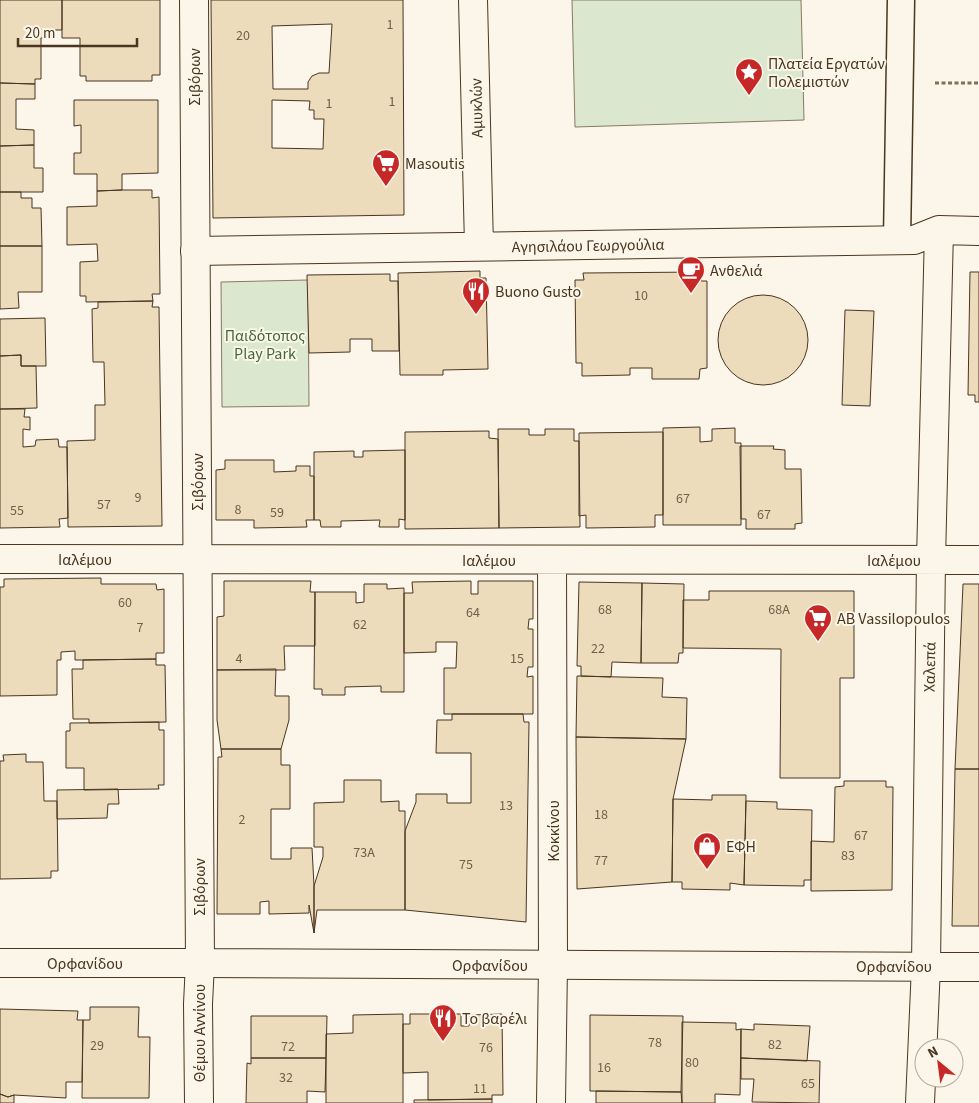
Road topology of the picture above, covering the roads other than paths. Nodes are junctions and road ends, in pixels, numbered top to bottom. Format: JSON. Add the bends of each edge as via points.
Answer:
{"nodes":[{"id":1,"x":194,"y":0,"type":"edge"},
{"id":2,"x":474,"y":0,"type":"edge"},
{"id":3,"x":901,"y":0,"type":"edge"},
{"id":4,"x":939,"y":230,"type":"junction"},
{"id":5,"x":979,"y":231,"type":"edge"},
{"id":6,"x":897,"y":240,"type":"junction"},
{"id":7,"x":479,"y":246,"type":"junction"},
{"id":8,"x":195,"y":251,"type":"junction"},
{"id":9,"x":0,"y":559,"type":"edge"},
{"id":10,"x":197,"y":559,"type":"junction"},
{"id":11,"x":552,"y":560,"type":"junction"},
{"id":12,"x":931,"y":560,"type":"junction"},
{"id":13,"x":979,"y":560,"type":"edge"},
{"id":14,"x":0,"y":963,"type":"edge"},
{"id":15,"x":200,"y":963,"type":"junction"},
{"id":16,"x":553,"y":965,"type":"junction"},
{"id":17,"x":926,"y":966,"type":"junction"},
{"id":18,"x":979,"y":967,"type":"edge"},
{"id":19,"x":199,"y":1103,"type":"edge"},
{"id":20,"x":551,"y":1103,"type":"edge"},
{"id":21,"x":920,"y":1103,"type":"edge"}],
"edges":[{"from":1,"to":8,"type":"street","name":"Σιβόρων"},
{"from":2,"to":7,"type":"street","name":"Αμυκλών"},
{"from":3,"to":6,"type":"street"},
{"from":4,"to":5,"type":"street","name":"Αγησιλάου Γεωργούλια"},
{"from":4,"to":6,"type":"street","name":"Αγησιλάου Γεωργούλια","via":[[914,240]]},
{"from":4,"to":12,"type":"street","name":"Χαλεπά"},
{"from":6,"to":7,"type":"street","name":"Αγησιλάου Γεωργούλια"},
{"from":7,"to":8,"type":"street","name":"Αγησιλάου Γεωργούλια"},
{"from":8,"to":10,"type":"street","name":"Σιβόρων"},
{"from":9,"to":10,"type":"street","name":"Ιαλέμου"},
{"from":10,"to":11,"type":"street","name":"Ιαλέμου"},
{"from":10,"to":15,"type":"street","name":"Σιβόρων"},
{"from":11,"to":12,"type":"street","name":"Ιαλέμου"},
{"from":11,"to":16,"type":"street","name":"Κοκκίνου"},
{"from":12,"to":13,"type":"street","name":"Ιαλέμου"},
{"from":12,"to":17,"type":"street","name":"Χαλεπά"},
{"from":14,"to":15,"type":"street","name":"Ορφανίδου"},
{"from":15,"to":16,"type":"street","name":"Ορφανίδου"},
{"from":15,"to":19,"type":"street","name":"Θέμου Αννίνου"},
{"from":16,"to":17,"type":"street","name":"Ορφανίδου"},
{"from":16,"to":20,"type":"street","name":"Κοκκίνου"},
{"from":17,"to":18,"type":"street","name":"Ορφανίδου"},
{"from":17,"to":21,"type":"street","name":"Χαλεπά"}]}
